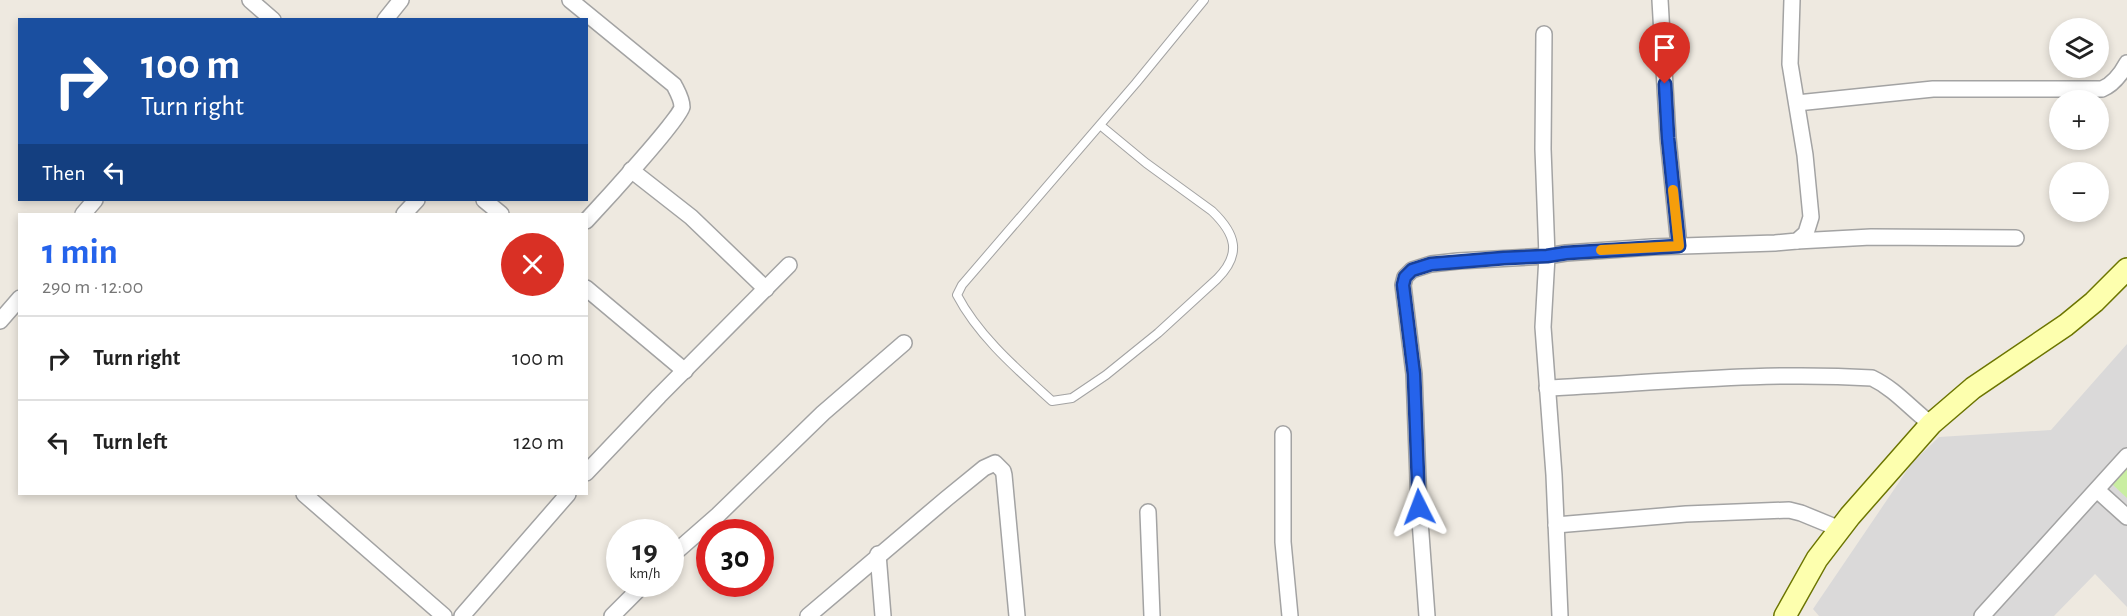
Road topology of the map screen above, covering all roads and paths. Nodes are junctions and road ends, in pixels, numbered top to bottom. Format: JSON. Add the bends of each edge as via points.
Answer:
{"nodes":[{"id":1,"x":250,"y":0,"type":"edge"},
{"id":2,"x":401,"y":0,"type":"edge"},
{"id":3,"x":570,"y":0,"type":"edge"},
{"id":4,"x":1204,"y":0,"type":"edge"},
{"id":5,"x":1660,"y":0,"type":"edge"},
{"id":6,"x":1792,"y":0,"type":"edge"},
{"id":7,"x":271,"y":18,"type":"edge"},
{"id":8,"x":387,"y":18,"type":"edge"},
{"id":9,"x":1545,"y":34,"type":"dead end"},
{"id":10,"x":2127,"y":63,"type":"edge"},
{"id":11,"x":1797,"y":103,"type":"junction"},
{"id":12,"x":1100,"y":125,"type":"junction"},
{"id":13,"x":632,"y":170,"type":"junction"},
{"id":14,"x":93,"y":201,"type":"edge"},
{"id":15,"x":416,"y":201,"type":"edge"},
{"id":16,"x":485,"y":201,"type":"edge"},
{"id":17,"x":84,"y":213,"type":"edge"},
{"id":18,"x":405,"y":213,"type":"edge"},
{"id":19,"x":500,"y":213,"type":"edge"},
{"id":20,"x":588,"y":219,"type":"edge"},
{"id":21,"x":2016,"y":238,"type":"dead end"},
{"id":22,"x":1797,"y":241,"type":"junction"},
{"id":23,"x":1679,"y":246,"type":"junction"},
{"id":24,"x":1547,"y":256,"type":"junction"},
{"id":25,"x":789,"y":265,"type":"dead end"},
{"id":26,"x":2127,"y":269,"type":"edge"},
{"id":27,"x":766,"y":289,"type":"junction"},
{"id":28,"x":588,"y":290,"type":"edge"},
{"id":29,"x":18,"y":300,"type":"edge"},
{"id":30,"x":0,"y":321,"type":"edge"},
{"id":31,"x":904,"y":344,"type":"dead end"},
{"id":32,"x":685,"y":371,"type":"junction"},
{"id":33,"x":1547,"y":388,"type":"junction"},
{"id":34,"x":1931,"y":424,"type":"junction"},
{"id":35,"x":1283,"y":434,"type":"dead end"},
{"id":36,"x":2127,"y":456,"type":"edge"},
{"id":37,"x":588,"y":471,"type":"edge"},
{"id":38,"x":2097,"y":490,"type":"junction"},
{"id":39,"x":305,"y":495,"type":"edge"},
{"id":40,"x":567,"y":495,"type":"edge"},
{"id":41,"x":1148,"y":512,"type":"dead end"},
{"id":42,"x":2127,"y":516,"type":"edge"},
{"id":43,"x":1556,"y":525,"type":"junction"},
{"id":44,"x":1840,"y":529,"type":"junction"},
{"id":45,"x":684,"y":545,"type":"edge"},
{"id":46,"x":878,"y":555,"type":"junction"},
{"id":47,"x":631,"y":597,"type":"edge"},
{"id":48,"x":444,"y":616,"type":"edge"},
{"id":49,"x":462,"y":616,"type":"edge"},
{"id":50,"x":612,"y":616,"type":"edge"},
{"id":51,"x":808,"y":616,"type":"edge"},
{"id":52,"x":883,"y":616,"type":"edge"},
{"id":53,"x":1017,"y":616,"type":"edge"},
{"id":54,"x":1152,"y":616,"type":"edge"},
{"id":55,"x":1290,"y":616,"type":"edge"},
{"id":56,"x":1427,"y":616,"type":"edge"},
{"id":57,"x":1560,"y":616,"type":"edge"},
{"id":58,"x":1785,"y":616,"type":"edge"},
{"id":59,"x":1982,"y":616,"type":"edge"}],
"edges":[{"from":1,"to":7,"type":"street"},
{"from":2,"to":8,"type":"street"},
{"from":3,"to":13,"type":"street","via":[[674,85],[680,96],[680,114]]},
{"from":4,"to":12,"type":"lane"},
{"from":5,"to":23,"type":"street"},
{"from":6,"to":11,"type":"street","via":[[1791,64]]},
{"from":9,"to":24,"type":"street","via":[[1543,149]]},
{"from":10,"to":11,"type":"street","via":[[2117,78],[2102,89],[1933,88]]},
{"from":11,"to":22,"type":"street","via":[[1811,217],[1806,233]]},
{"from":12,"to":12,"type":"lane","via":[[957,295],[987,337],[1052,401],[1072,398],[1131,357],[1217,279],[1233,256],[1229,233],[1212,211]]},
{"from":13,"to":20,"type":"street"},
{"from":13,"to":27,"type":"street","via":[[691,217]]},
{"from":14,"to":17,"type":"street"},
{"from":15,"to":18,"type":"street"},
{"from":16,"to":19,"type":"street"},
{"from":21,"to":22,"type":"street"},
{"from":22,"to":23,"type":"street"},
{"from":23,"to":24,"type":"street"},
{"from":24,"to":33,"type":"street","via":[[1543,327]]},
{"from":24,"to":56,"type":"street","via":[[1431,264],[1412,270],[1405,277]]},
{"from":25,"to":27,"type":"street"},
{"from":26,"to":34,"type":"street","via":[[2073,320],[1972,388]]},
{"from":27,"to":32,"type":"street"},
{"from":28,"to":32,"type":"street"},
{"from":29,"to":30,"type":"street"},
{"from":31,"to":45,"type":"street","via":[[823,412]]},
{"from":32,"to":37,"type":"street"},
{"from":33,"to":34,"type":"street","via":[[1798,375],[1872,378],[1884,383]]},
{"from":33,"to":43,"type":"street"},
{"from":34,"to":44,"type":"street"},
{"from":35,"to":55,"type":"street","via":[[1283,542]]},
{"from":36,"to":38,"type":"street"},
{"from":38,"to":42,"type":"street"},
{"from":38,"to":59,"type":"street"},
{"from":39,"to":48,"type":"street"},
{"from":40,"to":49,"type":"street"},
{"from":41,"to":54,"type":"street"},
{"from":43,"to":44,"type":"street","via":[[1789,510]]},
{"from":43,"to":57,"type":"street"},
{"from":44,"to":58,"type":"street","via":[[1817,559]]},
{"from":46,"to":51,"type":"street"},
{"from":46,"to":52,"type":"street"},
{"from":46,"to":53,"type":"street","via":[[995,463],[1004,475]]},
{"from":47,"to":50,"type":"street"}]}
